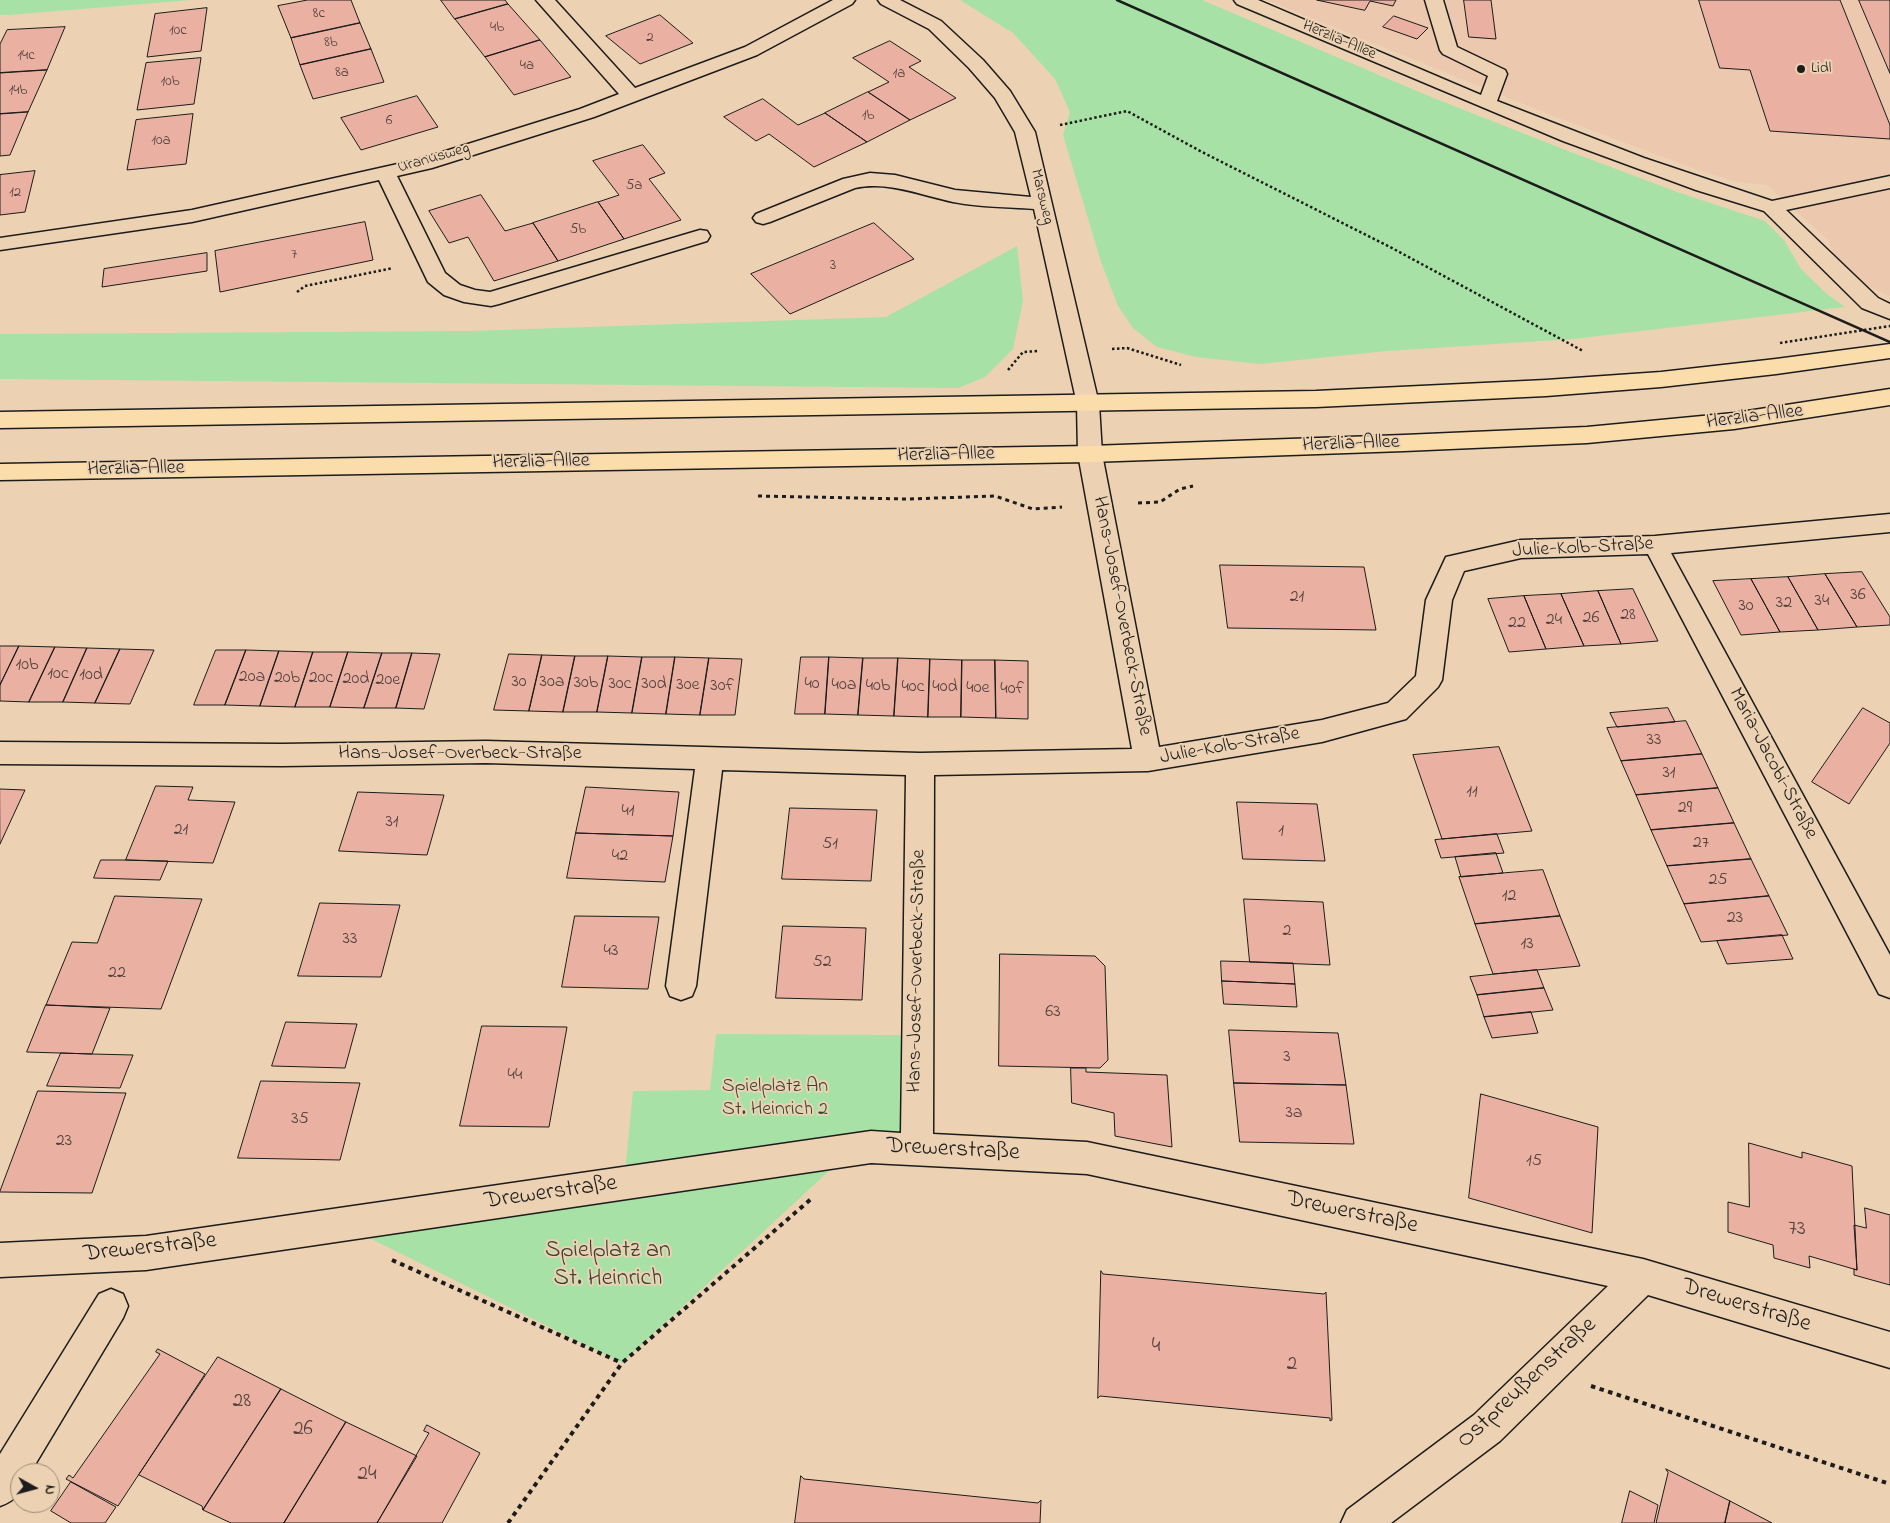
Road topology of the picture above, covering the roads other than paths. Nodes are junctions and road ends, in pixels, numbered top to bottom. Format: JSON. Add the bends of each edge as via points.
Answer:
{"nodes":[{"id":1,"x":545,"y":0,"type":"edge"},
{"id":2,"x":846,"y":0,"type":"edge"},
{"id":3,"x":887,"y":0,"type":"edge"},
{"id":4,"x":1243,"y":0,"type":"edge"},
{"id":5,"x":1434,"y":0,"type":"edge"},
{"id":6,"x":632,"y":96,"type":"junction"},
{"id":7,"x":1487,"y":104,"type":"junction"},
{"id":8,"x":386,"y":173,"type":"junction"},
{"id":9,"x":1890,"y":182,"type":"edge"},
{"id":10,"x":1043,"y":204,"type":"junction"},
{"id":11,"x":1772,"y":207,"type":"junction"},
{"id":12,"x":763,"y":218,"type":"dead end"},
{"id":13,"x":700,"y":236,"type":"dead end"},
{"id":14,"x":0,"y":244,"type":"edge"},
{"id":15,"x":1890,"y":312,"type":"edge"},
{"id":16,"x":1890,"y":351,"type":"edge"},
{"id":17,"x":1890,"y":397,"type":"edge"},
{"id":18,"x":1088,"y":404,"type":"junction"},
{"id":19,"x":0,"y":420,"type":"edge"},
{"id":20,"x":1090,"y":454,"type":"junction"},
{"id":21,"x":0,"y":472,"type":"edge"},
{"id":22,"x":1890,"y":523,"type":"edge"},
{"id":23,"x":1655,"y":545,"type":"junction"},
{"id":24,"x":0,"y":753,"type":"edge"},
{"id":25,"x":710,"y":758,"type":"junction"},
{"id":26,"x":1148,"y":760,"type":"junction"},
{"id":27,"x":920,"y":764,"type":"junction"},
{"id":28,"x":1890,"y":984,"type":"edge"},
{"id":29,"x":681,"y":986,"type":"dead end"},
{"id":30,"x":917,"y":1148,"type":"junction"},
{"id":31,"x":0,"y":1260,"type":"edge"},
{"id":32,"x":1643,"y":1276,"type":"junction"},
{"id":33,"x":111,"y":1306,"type":"dead end"},
{"id":34,"x":1890,"y":1350,"type":"edge"},
{"id":35,"x":0,"y":1488,"type":"edge"},
{"id":36,"x":1360,"y":1523,"type":"edge"}],
"edges":[{"from":1,"to":6,"type":"street"},
{"from":2,"to":6,"type":"street","name":"Uranusweg","via":[[751,51]]},
{"from":3,"to":10,"type":"street","name":"Marsweg","via":[[935,26],[976,64],[1003,95],[1025,132]]},
{"from":4,"to":7,"type":"street","name":"Herzlia-Allee"},
{"from":5,"to":7,"type":"street","via":[[1449,50],[1498,74]]},
{"from":6,"to":8,"type":"street","name":"Uranusweg","via":[[425,164]]},
{"from":7,"to":11,"type":"street","name":"Herzlia-Allee","via":[[1714,190]]},
{"from":8,"to":13,"type":"street","via":[[436,277],[452,290],[472,297],[491,298]]},
{"from":8,"to":14,"type":"street","name":"Uranusweg","via":[[192,216]]},
{"from":9,"to":11,"type":"street","name":"Herzlia-Allee"},
{"from":10,"to":12,"type":"street","via":[[955,196],[895,181],[870,179],[850,183]]},
{"from":10,"to":18,"type":"street","name":"Marsweg"},
{"from":11,"to":15,"type":"street","name":"Herzlia-Allee","via":[[1870,303]]},
{"from":16,"to":18,"type":"main road","via":[[1802,365],[1641,382],[1425,396]]},
{"from":17,"to":20,"type":"main road","name":"Herzlia-Allee","via":[[1734,421],[1588,435]]},
{"from":18,"to":19,"type":"main road"},
{"from":18,"to":20,"type":"street","name":"Marsweg"},
{"from":20,"to":21,"type":"main road","name":"Herzlia-Allee"},
{"from":20,"to":26,"type":"street","name":"Hans-Josef-Overbeck-Straße"},
{"from":22,"to":23,"type":"street","name":"Julie-Kolb-Straße"},
{"from":23,"to":26,"type":"street","name":"Julie-Kolb-Straße","via":[[1521,549],[1455,564],[1439,600],[1429,680],[1396,711],[1322,731]]},
{"from":23,"to":28,"type":"street","name":"Maria-Jacobi-Straße"},
{"from":24,"to":25,"type":"street","name":"Hans-Josef-Overbeck-Straße","via":[[282,755],[486,752]]},
{"from":25,"to":27,"type":"street","name":"Hans-Josef-Overbeck-Straße"},
{"from":25,"to":29,"type":"street"},
{"from":26,"to":27,"type":"street","name":"Hans-Josef-Overbeck-Straße"},
{"from":27,"to":30,"type":"street","name":"Hans-Josef-Overbeck-Straße"},
{"from":30,"to":31,"type":"street","name":"Drewerstraße","via":[[871,1148],[146,1253]]},
{"from":30,"to":32,"type":"street","name":"Drewerstraße","via":[[1088,1158]]},
{"from":32,"to":34,"type":"street","name":"Drewerstraße"},
{"from":32,"to":36,"type":"street","name":"Ostpreußenstraße","via":[[1487,1428]]},
{"from":33,"to":35,"type":"street"}]}
